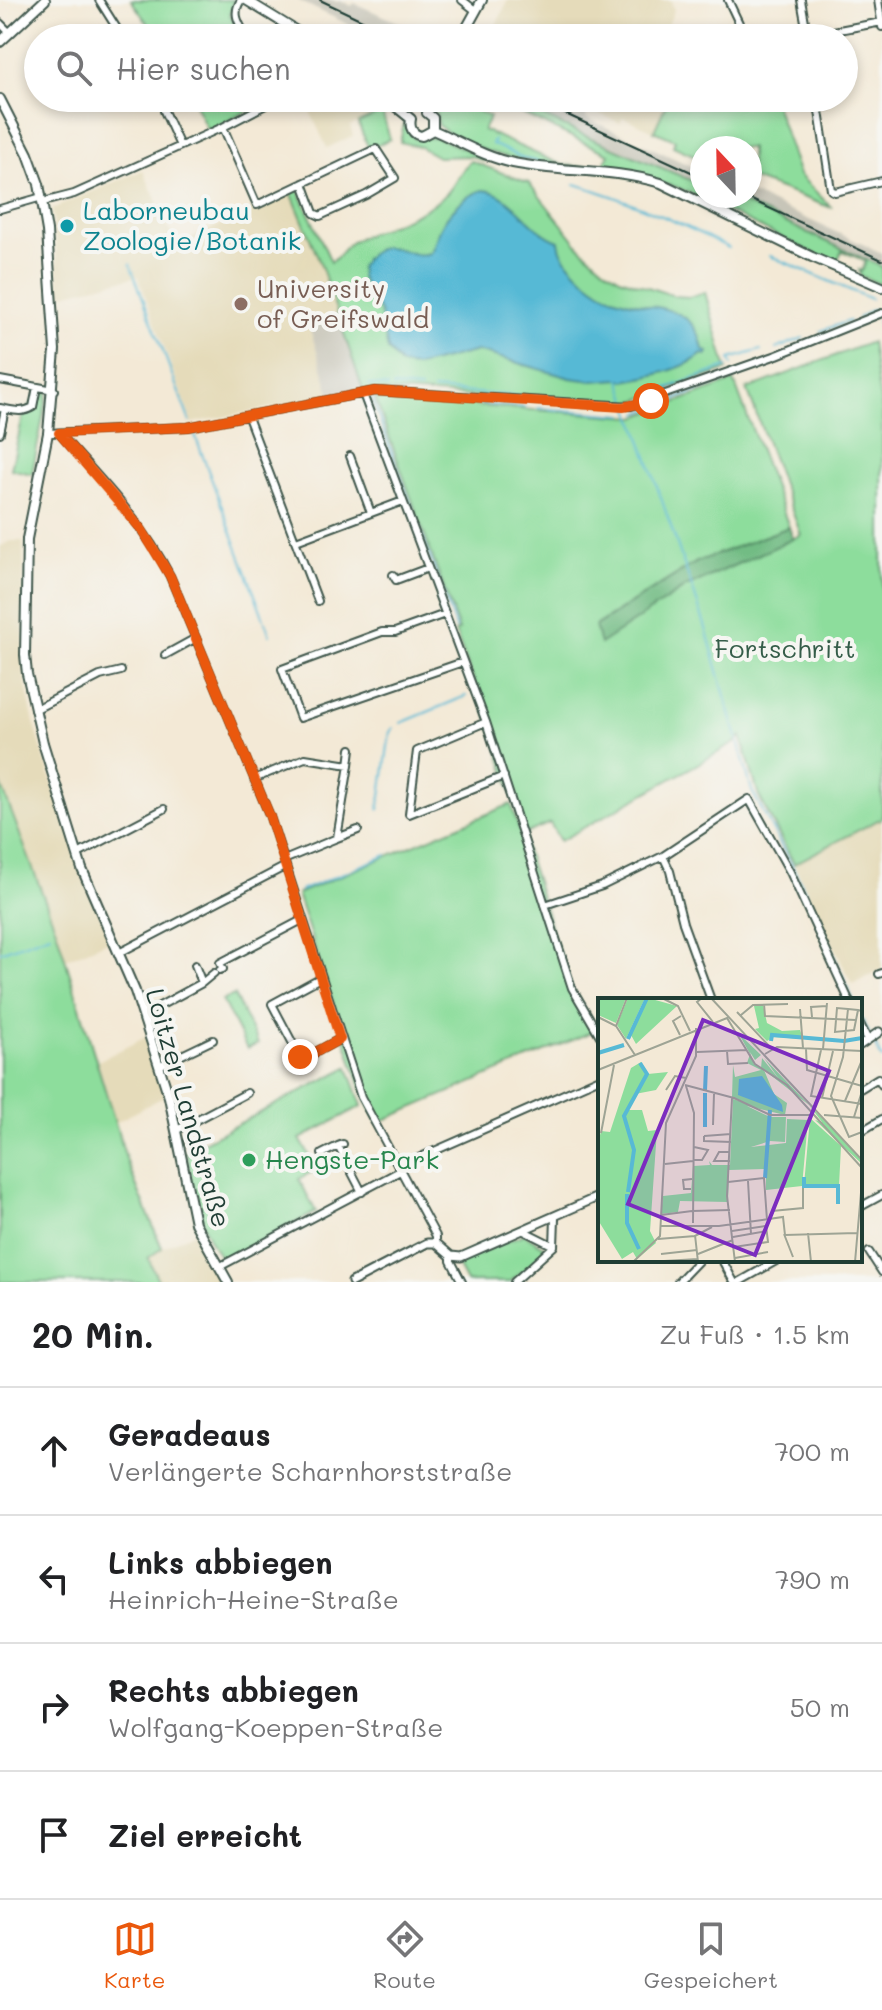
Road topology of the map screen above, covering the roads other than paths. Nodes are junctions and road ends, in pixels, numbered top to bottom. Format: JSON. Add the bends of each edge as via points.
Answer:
{"nodes":[{"id":1,"x":45,"y":0,"type":"edge"},
{"id":2,"x":99,"y":0,"type":"edge"},
{"id":3,"x":244,"y":0,"type":"edge"},
{"id":4,"x":462,"y":0,"type":"edge"},
{"id":5,"x":728,"y":0,"type":"edge"},
{"id":6,"x":801,"y":0,"type":"edge"},
{"id":7,"x":878,"y":0,"type":"edge"},
{"id":8,"x":478,"y":3,"type":"edge"},
{"id":9,"x":0,"y":23,"type":"edge"},
{"id":10,"x":114,"y":24,"type":"edge"},
{"id":11,"x":239,"y":24,"type":"edge"},
{"id":12,"x":284,"y":24,"type":"edge"},
{"id":13,"x":468,"y":24,"type":"edge"},
{"id":14,"x":739,"y":24,"type":"edge"},
{"id":15,"x":806,"y":24,"type":"edge"},
{"id":16,"x":882,"y":24,"type":"edge"},
{"id":17,"x":858,"y":28,"type":"edge"},
{"id":18,"x":9,"y":32,"type":"junction"},
{"id":19,"x":0,"y":42,"type":"edge"},
{"id":20,"x":0,"y":99,"type":"edge"},
{"id":21,"x":164,"y":112,"type":"edge"},
{"id":22,"x":252,"y":112,"type":"edge"},
{"id":23,"x":402,"y":112,"type":"edge"},
{"id":24,"x":819,"y":112,"type":"edge"},
{"id":25,"x":427,"y":113,"type":"joint"},
{"id":26,"x":411,"y":119,"type":"junction"},
{"id":27,"x":223,"y":127,"type":"junction"},
{"id":28,"x":433,"y":130,"type":"junction"},
{"id":29,"x":180,"y":146,"type":"junction"},
{"id":30,"x":882,"y":181,"type":"edge"},
{"id":31,"x":303,"y":183,"type":"junction"},
{"id":32,"x":42,"y":199,"type":"junction"},
{"id":33,"x":0,"y":209,"type":"edge"},
{"id":34,"x":882,"y":287,"type":"edge"},
{"id":35,"x":882,"y":313,"type":"edge"},
{"id":36,"x":0,"y":380,"type":"edge"},
{"id":37,"x":37,"y":387,"type":"junction"},
{"id":38,"x":54,"y":390,"type":"junction"},
{"id":39,"x":363,"y":394,"type":"junction"},
{"id":40,"x":3,"y":408,"type":"edge"},
{"id":41,"x":248,"y":417,"type":"junction"},
{"id":42,"x":0,"y":433,"type":"edge"},
{"id":43,"x":48,"y":433,"type":"junction"},
{"id":44,"x":59,"y":433,"type":"junction"},
{"id":45,"x":350,"y":456,"type":"dead end"},
{"id":46,"x":403,"y":501,"type":"junction"},
{"id":47,"x":371,"y":513,"type":"junction"},
{"id":48,"x":296,"y":541,"type":"junction"},
{"id":49,"x":428,"y":568,"type":"junction"},
{"id":50,"x":393,"y":575,"type":"dead end"},
{"id":51,"x":318,"y":601,"type":"dead end"},
{"id":52,"x":445,"y":614,"type":"junction"},
{"id":53,"x":196,"y":638,"type":"junction"},
{"id":54,"x":165,"y":655,"type":"dead end"},
{"id":55,"x":279,"y":658,"type":"dead end"},
{"id":56,"x":463,"y":662,"type":"junction"},
{"id":57,"x":282,"y":669,"type":"junction"},
{"id":58,"x":121,"y":671,"type":"dead end"},
{"id":59,"x":34,"y":710,"type":"junction"},
{"id":60,"x":486,"y":722,"type":"junction"},
{"id":61,"x":351,"y":749,"type":"dead end"},
{"id":62,"x":349,"y":765,"type":"junction"},
{"id":63,"x":504,"y":776,"type":"junction"},
{"id":64,"x":254,"y":779,"type":"junction"},
{"id":65,"x":164,"y":809,"type":"dead end"},
{"id":66,"x":358,"y":830,"type":"dead end"},
{"id":67,"x":337,"y":838,"type":"junction"},
{"id":68,"x":78,"y":854,"type":"junction"},
{"id":69,"x":663,"y":856,"type":"junction"},
{"id":70,"x":285,"y":863,"type":"junction"},
{"id":71,"x":545,"y":905,"type":"junction"},
{"id":72,"x":302,"y":920,"type":"junction"},
{"id":73,"x":119,"y":953,"type":"junction"},
{"id":74,"x":195,"y":965,"type":"dead end"},
{"id":75,"x":320,"y":978,"type":"junction"},
{"id":76,"x":202,"y":983,"type":"junction"},
{"id":77,"x":267,"y":995,"type":"dead end"},
{"id":78,"x":709,"y":998,"type":"edge"},
{"id":79,"x":848,"y":998,"type":"edge"},
{"id":80,"x":272,"y":1004,"type":"junction"},
{"id":81,"x":143,"y":1015,"type":"junction"},
{"id":82,"x":881,"y":1032,"type":"edge"},
{"id":83,"x":598,"y":1033,"type":"edge"},
{"id":84,"x":340,"y":1039,"type":"junction"},
{"id":85,"x":213,"y":1040,"type":"dead end"},
{"id":86,"x":864,"y":1043,"type":"edge"},
{"id":87,"x":159,"y":1066,"type":"junction"},
{"id":88,"x":598,"y":1079,"type":"edge"},
{"id":89,"x":247,"y":1093,"type":"dead end"},
{"id":90,"x":882,"y":1119,"type":"edge"},
{"id":91,"x":177,"y":1130,"type":"junction"},
{"id":92,"x":862,"y":1131,"type":"edge"},
{"id":93,"x":322,"y":1154,"type":"dead end"},
{"id":94,"x":399,"y":1169,"type":"junction"},
{"id":95,"x":362,"y":1192,"type":"junction"},
{"id":96,"x":882,"y":1195,"type":"edge"},
{"id":97,"x":598,"y":1197,"type":"edge"},
{"id":98,"x":862,"y":1206,"type":"edge"},
{"id":99,"x":555,"y":1218,"type":"junction"},
{"id":100,"x":524,"y":1231,"type":"junction"},
{"id":101,"x":436,"y":1243,"type":"junction"},
{"id":102,"x":554,"y":1246,"type":"junction"},
{"id":103,"x":869,"y":1252,"type":"dead end"},
{"id":104,"x":451,"y":1256,"type":"junction"},
{"id":105,"x":697,"y":1262,"type":"edge"},
{"id":106,"x":723,"y":1262,"type":"edge"},
{"id":107,"x":774,"y":1262,"type":"edge"},
{"id":108,"x":219,"y":1267,"type":"junction"},
{"id":109,"x":882,"y":1272,"type":"edge"},
{"id":110,"x":228,"y":1282,"type":"edge"},
{"id":111,"x":352,"y":1282,"type":"edge"},
{"id":112,"x":462,"y":1282,"type":"edge"},
{"id":113,"x":514,"y":1282,"type":"edge"},
{"id":114,"x":678,"y":1282,"type":"edge"},
{"id":115,"x":736,"y":1282,"type":"edge"}],
"edges":[{"from":1,"to":18,"type":"main road"},
{"from":2,"to":10,"type":"street"},
{"from":3,"to":11,"type":"street","via":[[235,8]]},
{"from":3,"to":12,"type":"main road"},
{"from":4,"to":8,"type":"street"},
{"from":5,"to":14,"type":"street"},
{"from":6,"to":15,"type":"street"},
{"from":7,"to":16,"type":"street"},
{"from":8,"to":13,"type":"main road"},
{"from":9,"to":18,"type":"street"},
{"from":16,"to":17,"type":"street"},
{"from":18,"to":19,"type":"main road"},
{"from":20,"to":32,"type":"main road","name":"Loitzer Landstraße","via":[[34,168]]},
{"from":21,"to":29,"type":"street"},
{"from":22,"to":27,"type":"street"},
{"from":23,"to":26,"type":"main road"},
{"from":24,"to":30,"type":"street","via":[[831,190]]},
{"from":25,"to":26,"type":"main road"},
{"from":25,"to":28,"type":"main road"},
{"from":26,"to":28,"type":"main road","via":[[418,135]]},
{"from":27,"to":29,"type":"street"},
{"from":27,"to":31,"type":"street","via":[[257,205]]},
{"from":28,"to":34,"type":"main road","via":[[496,159],[661,183]]},
{"from":29,"to":32,"type":"street","via":[[74,194]]},
{"from":31,"to":31,"type":"street","via":[[376,149],[395,178],[320,216]]},
{"from":32,"to":33,"type":"street"},
{"from":32,"to":38,"type":"main road","name":"Loitzer Landstraße"},
{"from":35,"to":39,"type":"street","via":[[629,406]]},
{"from":36,"to":37,"type":"street"},
{"from":37,"to":38,"type":"street"},
{"from":37,"to":40,"type":"street","via":[[33,407],[22,412]]},
{"from":38,"to":43,"type":"main road","name":"Loitzer Landstraße"},
{"from":39,"to":41,"type":"street"},
{"from":39,"to":46,"type":"street"},
{"from":40,"to":42,"type":"street"},
{"from":41,"to":44,"type":"street","via":[[188,427]]},
{"from":41,"to":48,"type":"street"},
{"from":43,"to":44,"type":"street"},
{"from":43,"to":59,"type":"main road","name":"Loitzer Landstraße","via":[[27,539],[25,655]]},
{"from":44,"to":53,"type":"street","via":[[157,551]]},
{"from":45,"to":47,"type":"street"},
{"from":46,"to":47,"type":"street"},
{"from":46,"to":49,"type":"street"},
{"from":47,"to":48,"type":"street"},
{"from":48,"to":51,"type":"street"},
{"from":49,"to":50,"type":"street","via":[[396,580]]},
{"from":49,"to":52,"type":"street"},
{"from":52,"to":56,"type":"street"},
{"from":52,"to":57,"type":"street"},
{"from":53,"to":54,"type":"street"},
{"from":53,"to":64,"type":"street"},
{"from":55,"to":57,"type":"street"},
{"from":56,"to":57,"type":"street","via":[[300,718]]},
{"from":56,"to":60,"type":"street"},
{"from":58,"to":59,"type":"street","via":[[100,676]]},
{"from":59,"to":68,"type":"main road","name":"Loitzer Landstraße"},
{"from":60,"to":63,"type":"street"},
{"from":60,"to":63,"type":"street","via":[[417,751],[409,814]]},
{"from":61,"to":62,"type":"street"},
{"from":62,"to":64,"type":"street","via":[[305,758]]},
{"from":62,"to":67,"type":"street"},
{"from":63,"to":71,"type":"street"},
{"from":64,"to":70,"type":"street"},
{"from":65,"to":68,"type":"street"},
{"from":66,"to":67,"type":"street"},
{"from":67,"to":70,"type":"street"},
{"from":68,"to":73,"type":"main road","name":"Loitzer Landstraße"},
{"from":69,"to":71,"type":"street","via":[[602,886]]},
{"from":69,"to":78,"type":"street"},
{"from":69,"to":79,"type":"street","via":[[749,799],[790,872]]},
{"from":70,"to":72,"type":"street"},
{"from":70,"to":73,"type":"street"},
{"from":71,"to":83,"type":"street","via":[[572,988]]},
{"from":72,"to":75,"type":"street"},
{"from":72,"to":76,"type":"street","via":[[220,963],[223,969]]},
{"from":73,"to":81,"type":"main road","name":"Loitzer Landstraße"},
{"from":74,"to":76,"type":"street"},
{"from":75,"to":80,"type":"street"},
{"from":75,"to":84,"type":"street"},
{"from":76,"to":81,"type":"street"},
{"from":77,"to":80,"type":"street"},
{"from":80,"to":84,"type":"street","via":[[300,1057]]},
{"from":81,"to":87,"type":"main road","name":"Loitzer Landstraße"},
{"from":82,"to":86,"type":"street"},
{"from":84,"to":94,"type":"street","via":[[364,1105]]},
{"from":85,"to":87,"type":"street"},
{"from":87,"to":91,"type":"main road","name":"Loitzer Landstraße"},
{"from":88,"to":94,"type":"street"},
{"from":89,"to":91,"type":"street"},
{"from":90,"to":92,"type":"street"},
{"from":91,"to":108,"type":"main road","name":"Loitzer Landstraße","via":[[193,1216]]},
{"from":93,"to":95,"type":"street","via":[[340,1145]]},
{"from":94,"to":95,"type":"street"},
{"from":94,"to":101,"type":"street"},
{"from":95,"to":108,"type":"street"},
{"from":96,"to":98,"type":"street"},
{"from":97,"to":99,"type":"street"},
{"from":99,"to":100,"type":"street"},
{"from":99,"to":102,"type":"street"},
{"from":100,"to":102,"type":"street"},
{"from":100,"to":104,"type":"street","via":[[461,1257]]},
{"from":101,"to":104,"type":"street"},
{"from":101,"to":111,"type":"street"},
{"from":102,"to":113,"type":"street"},
{"from":103,"to":109,"type":"street"},
{"from":104,"to":112,"type":"street"},
{"from":105,"to":114,"type":"street"},
{"from":106,"to":115,"type":"street"},
{"from":107,"to":115,"type":"street"},
{"from":108,"to":110,"type":"main road","name":"Loitzer Landstraße"}]}
